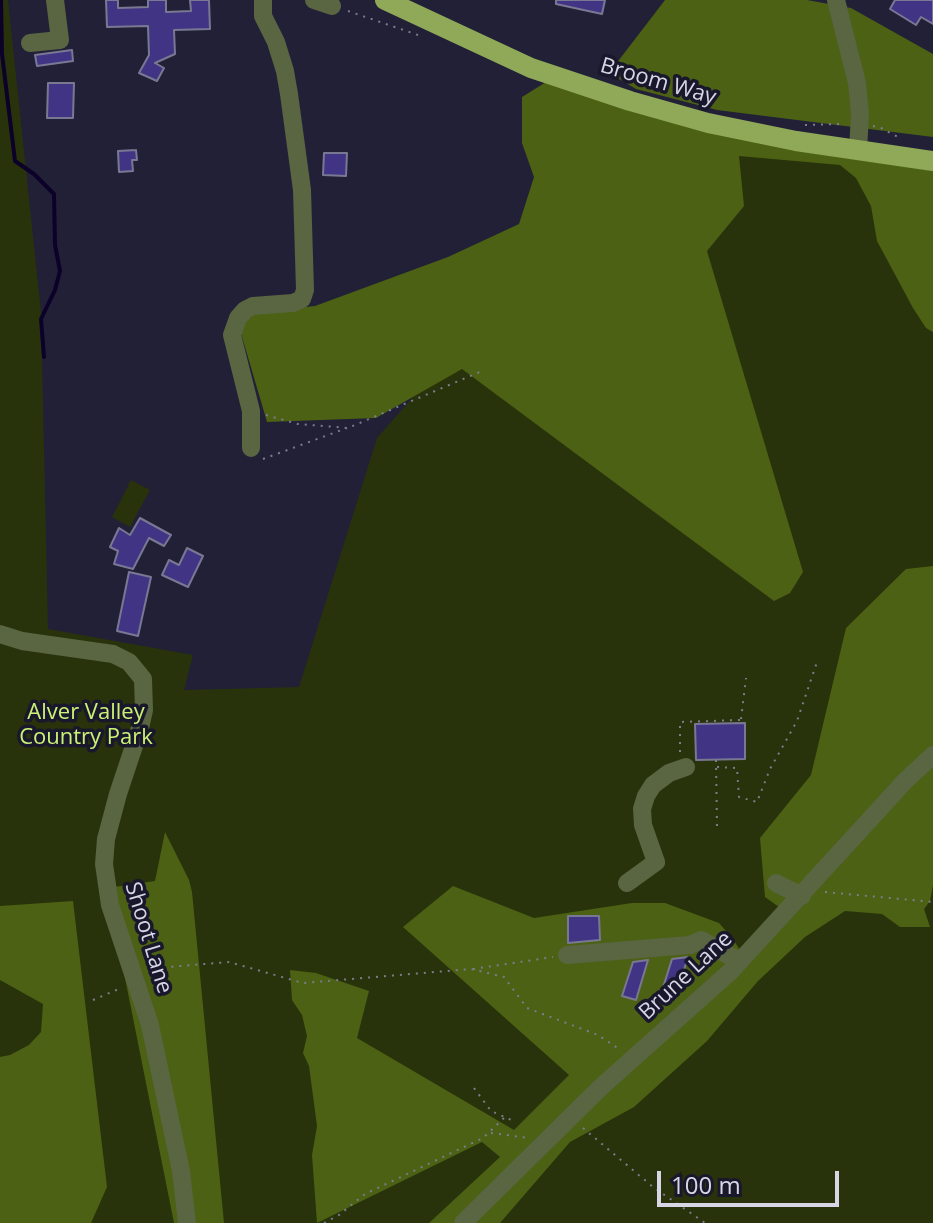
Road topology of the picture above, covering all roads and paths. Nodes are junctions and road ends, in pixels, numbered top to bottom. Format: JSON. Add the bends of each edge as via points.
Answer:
{"nodes":[{"id":1,"x":55,"y":0,"type":"edge"},
{"id":2,"x":263,"y":0,"type":"edge"},
{"id":3,"x":385,"y":0,"type":"edge"},
{"id":4,"x":836,"y":0,"type":"edge"},
{"id":5,"x":323,"y":3,"type":"edge"},
{"id":6,"x":425,"y":37,"type":"dead end"},
{"id":7,"x":30,"y":43,"type":"dead end"},
{"id":8,"x":860,"y":124,"type":"junction"},
{"id":9,"x":794,"y":126,"type":"dead end"},
{"id":10,"x":906,"y":142,"type":"dead end"},
{"id":11,"x":858,"y":151,"type":"junction"},
{"id":12,"x":933,"y":161,"type":"edge"},
{"id":13,"x":482,"y":371,"type":"dead end"},
{"id":14,"x":250,"y":408,"type":"junction"},
{"id":15,"x":348,"y":428,"type":"junction"},
{"id":16,"x":251,"y":448,"type":"joint"},
{"id":17,"x":0,"y":634,"type":"edge"},
{"id":18,"x":818,"y":659,"type":"dead end"},
{"id":19,"x":746,"y":678,"type":"dead end"},
{"id":20,"x":933,"y":755,"type":"edge"},
{"id":21,"x":716,"y":760,"type":"dead end"},
{"id":22,"x":717,"y":767,"type":"junction"},
{"id":23,"x":683,"y":768,"type":"joint"},
{"id":24,"x":717,"y":827,"type":"dead end"},
{"id":25,"x":627,"y":883,"type":"dead end"},
{"id":26,"x":776,"y":883,"type":"dead end"},
{"id":27,"x":805,"y":892,"type":"junction"},
{"id":28,"x":933,"y":902,"type":"edge"},
{"id":29,"x":567,"y":955,"type":"joint"},
{"id":30,"x":739,"y":961,"type":"junction"},
{"id":31,"x":471,"y":969,"type":"junction"},
{"id":32,"x":135,"y":981,"type":"junction"},
{"id":33,"x":93,"y":1000,"type":"dead end"},
{"id":34,"x":633,"y":1059,"type":"junction"},
{"id":35,"x":474,"y":1088,"type":"dead end"},
{"id":36,"x":505,"y":1117,"type":"junction"},
{"id":37,"x":570,"y":1117,"type":"junction"},
{"id":38,"x":516,"y":1122,"type":"dead end"},
{"id":39,"x":490,"y":1133,"type":"junction"},
{"id":40,"x":538,"y":1135,"type":"dead end"},
{"id":41,"x":187,"y":1223,"type":"edge"},
{"id":42,"x":324,"y":1223,"type":"edge"},
{"id":43,"x":463,"y":1223,"type":"edge"},
{"id":44,"x":705,"y":1223,"type":"edge"}],
"edges":[{"from":1,"to":7,"type":"street","via":[[60,40]]},
{"from":2,"to":14,"type":"street","via":[[263,16],[276,42],[289,94],[302,190],[305,290],[293,303],[253,306],[238,318],[232,335]]},
{"from":3,"to":11,"type":"main road","name":"Broom Way","via":[[531,68],[630,101],[708,123]]},
{"from":4,"to":8,"type":"street","via":[[857,83]]},
{"from":5,"to":6,"type":"path"},
{"from":8,"to":9,"type":"path"},
{"from":8,"to":10,"type":"path"},
{"from":8,"to":11,"type":"street"},
{"from":11,"to":12,"type":"main road","name":"Broom Way"},
{"from":13,"to":15,"type":"path"},
{"from":14,"to":15,"type":"path","via":[[298,424]]},
{"from":14,"to":16,"type":"street"},
{"from":15,"to":16,"type":"path","via":[[267,459],[256,458]]},
{"from":17,"to":32,"type":"street","name":"Shoot Lane","via":[[113,654],[129,662],[143,679],[144,710],[106,839],[104,864],[110,905]]},
{"from":18,"to":22,"type":"path","via":[[797,721],[757,802],[739,797],[737,768]]},
{"from":19,"to":23,"type":"path","via":[[740,721],[680,722]]},
{"from":20,"to":27,"type":"street","name":"Brune Lane"},
{"from":21,"to":22,"type":"path"},
{"from":22,"to":24,"type":"path"},
{"from":23,"to":25,"type":"street","via":[[653,785],[646,796],[643,825],[656,862]]},
{"from":26,"to":27,"type":"street"},
{"from":27,"to":28,"type":"path"},
{"from":27,"to":30,"type":"street","name":"Brune Lane"},
{"from":29,"to":30,"type":"street","via":[[701,940]]},
{"from":29,"to":31,"type":"path"},
{"from":30,"to":34,"type":"street","name":"Brune Lane"},
{"from":31,"to":32,"type":"path","via":[[303,983],[229,962],[168,967]]},
{"from":31,"to":34,"type":"path","via":[[504,977],[527,1008],[598,1035]]},
{"from":32,"to":33,"type":"path"},
{"from":32,"to":41,"type":"street","name":"Shoot Lane","via":[[165,1092]]},
{"from":34,"to":37,"type":"street","name":"Brune Lane"},
{"from":35,"to":36,"type":"path","via":[[491,1111]]},
{"from":36,"to":38,"type":"path"},
{"from":36,"to":39,"type":"path"},
{"from":37,"to":43,"type":"street","name":"Brune Lane"},
{"from":37,"to":44,"type":"path"},
{"from":39,"to":40,"type":"path"},
{"from":39,"to":42,"type":"path","via":[[365,1194]]}]}
